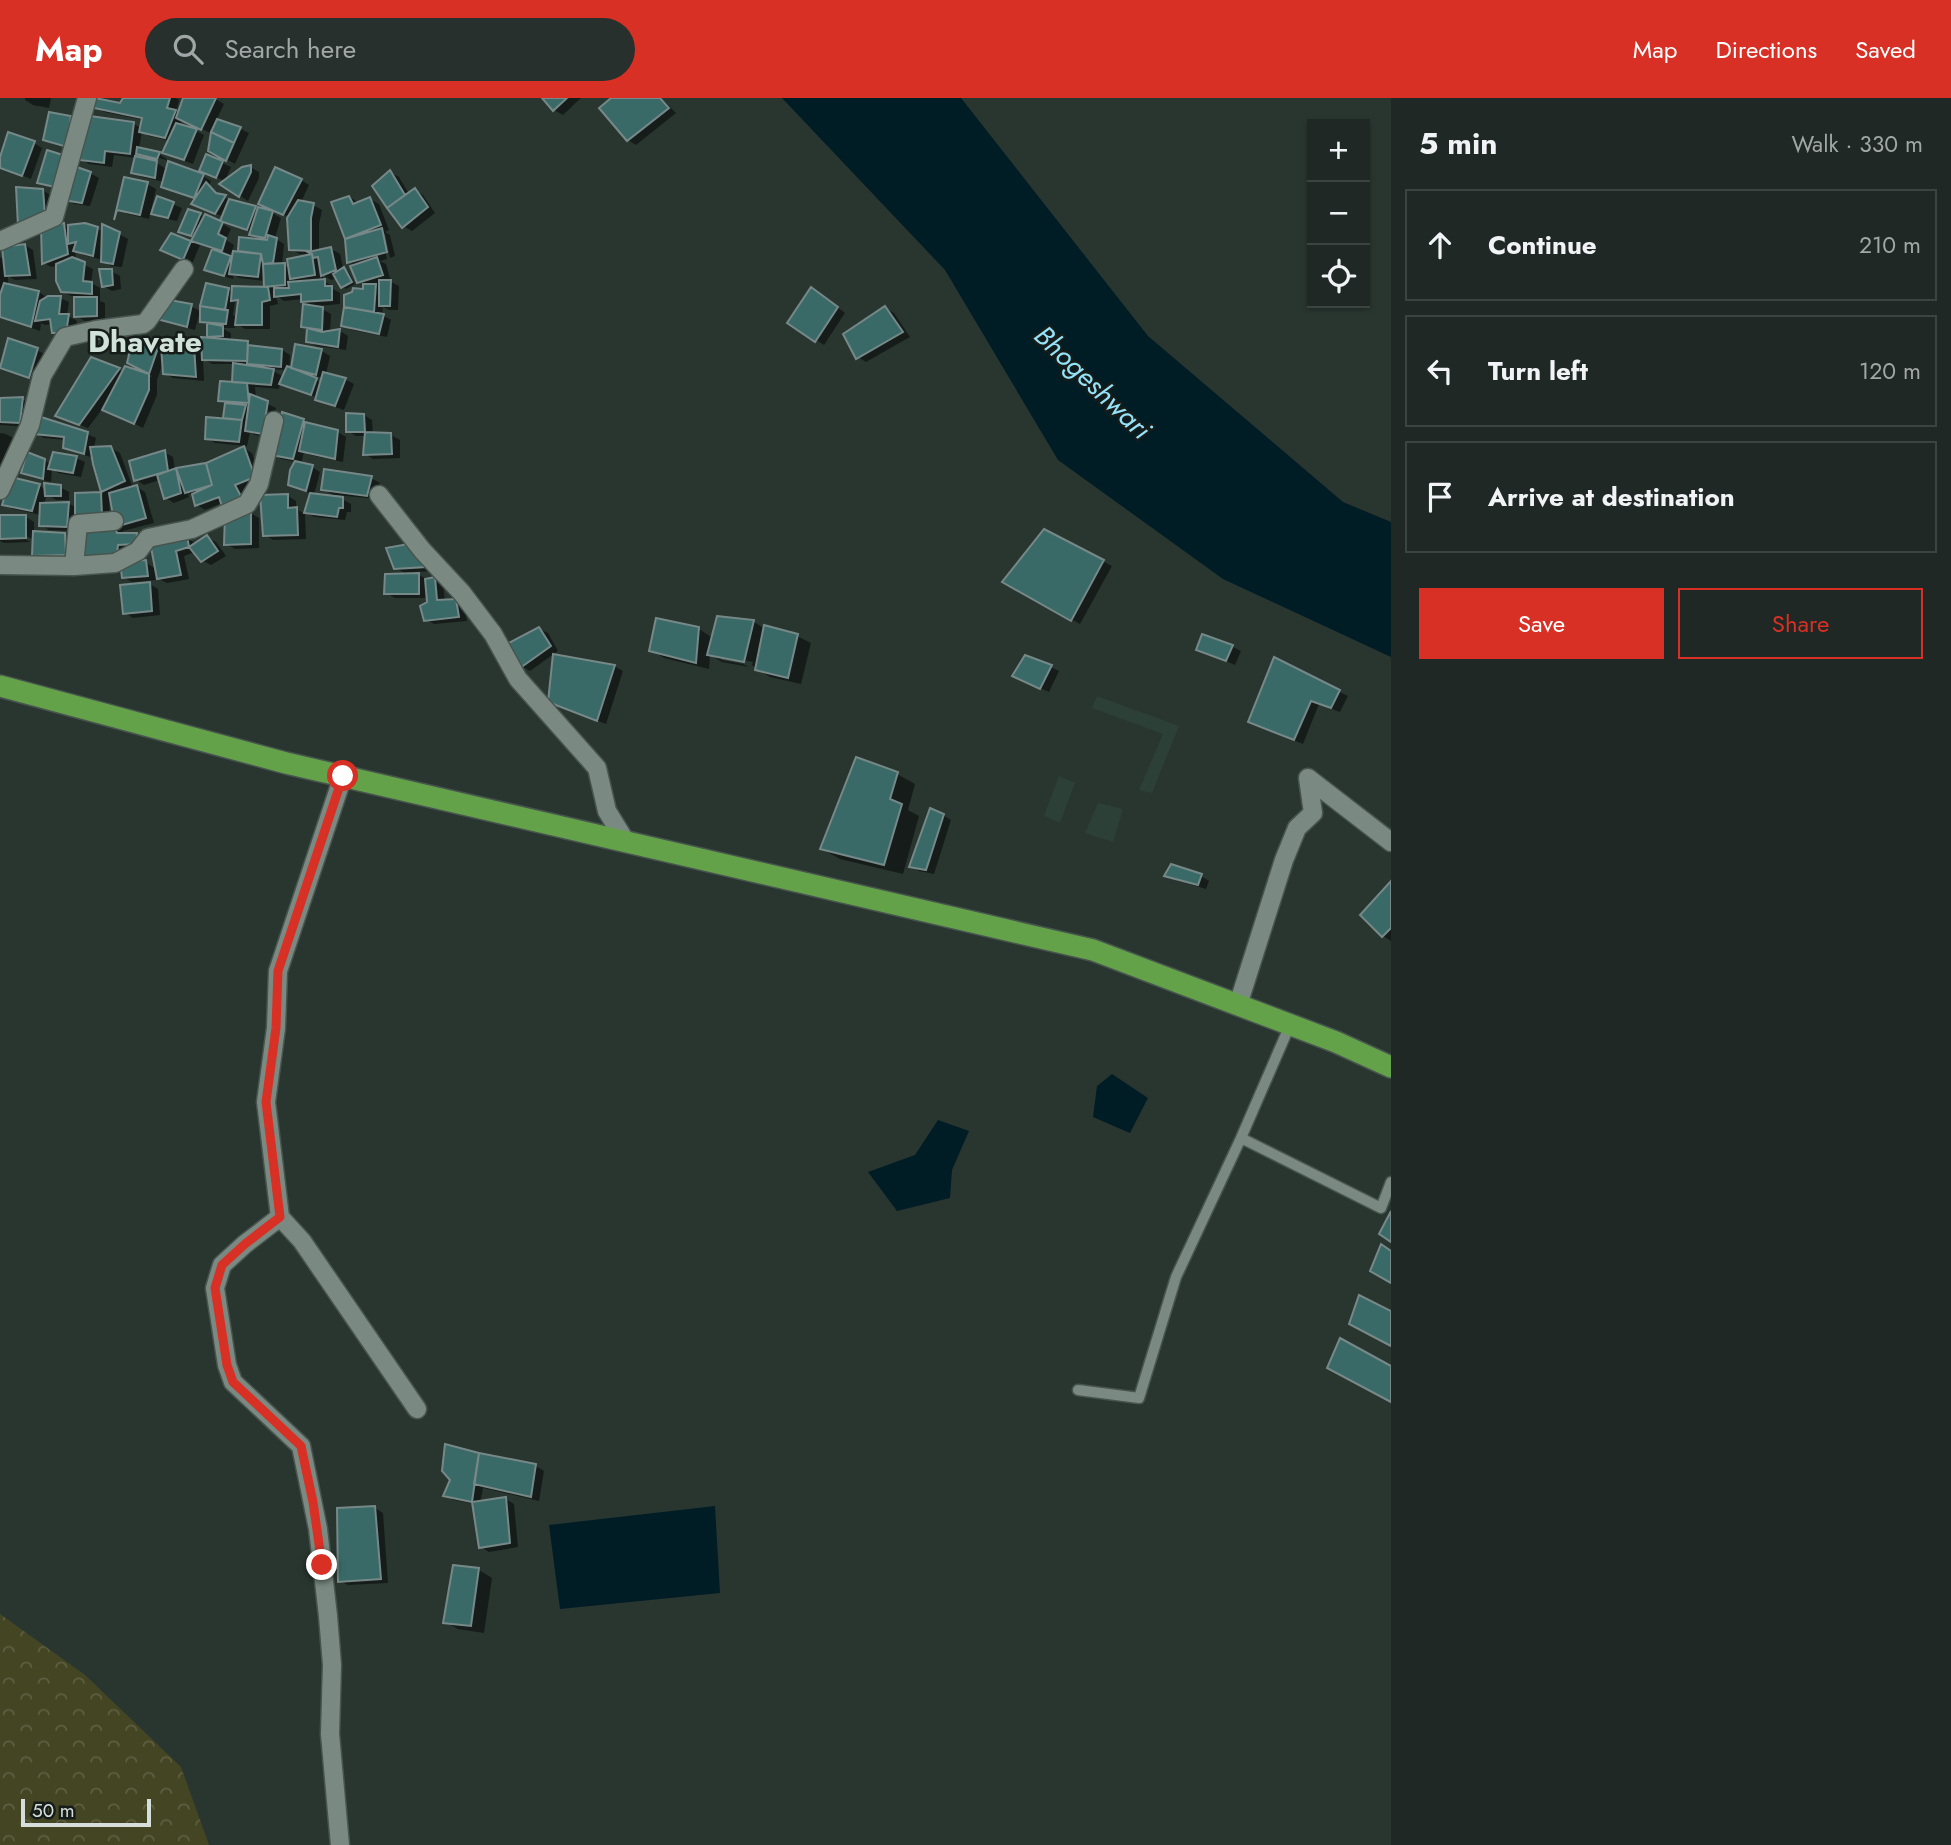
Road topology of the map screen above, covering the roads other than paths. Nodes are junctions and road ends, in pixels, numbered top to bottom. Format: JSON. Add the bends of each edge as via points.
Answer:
{"nodes":[{"id":1,"x":87,"y":98,"type":"edge"},
{"id":2,"x":0,"y":241,"type":"edge"},
{"id":3,"x":184,"y":269,"type":"dead end"},
{"id":4,"x":274,"y":421,"type":"dead end"},
{"id":5,"x":0,"y":490,"type":"edge"},
{"id":6,"x":379,"y":495,"type":"dead end"},
{"id":7,"x":114,"y":521,"type":"dead end"},
{"id":8,"x":0,"y":565,"type":"edge"},
{"id":9,"x":74,"y":566,"type":"junction"},
{"id":10,"x":0,"y":686,"type":"edge"},
{"id":11,"x":343,"y":776,"type":"junction"},
{"id":12,"x":626,"y":842,"type":"junction"},
{"id":13,"x":1391,"y":842,"type":"edge"},
{"id":14,"x":1238,"y":1005,"type":"junction"},
{"id":15,"x":1290,"y":1025,"type":"junction"},
{"id":16,"x":1391,"y":1067,"type":"edge"},
{"id":17,"x":1241,"y":1138,"type":"junction"},
{"id":18,"x":1391,"y":1182,"type":"edge"},
{"id":19,"x":280,"y":1217,"type":"junction"},
{"id":20,"x":1078,"y":1390,"type":"dead end"},
{"id":21,"x":417,"y":1409,"type":"dead end"},
{"id":22,"x":340,"y":1845,"type":"edge"}],
"edges":[{"from":1,"to":2,"type":"street","via":[[54,217]]},
{"from":3,"to":5,"type":"street","via":[[143,324],[65,337],[42,376],[30,425]]},
{"from":4,"to":9,"type":"street","via":[[259,484],[247,504],[192,528],[148,538],[138,551],[115,563]]},
{"from":6,"to":12,"type":"street","via":[[493,634],[518,679],[597,768],[607,811]]},
{"from":7,"to":9,"type":"street","via":[[78,524]]},
{"from":8,"to":9,"type":"street"},
{"from":10,"to":11,"type":"highway"},
{"from":11,"to":12,"type":"highway"},
{"from":11,"to":19,"type":"street","via":[[278,971],[266,1102]]},
{"from":12,"to":14,"type":"highway","via":[[1093,950]]},
{"from":13,"to":14,"type":"street","via":[[1308,778],[1313,813],[1297,828],[1284,860]]},
{"from":14,"to":15,"type":"highway"},
{"from":15,"to":16,"type":"highway"},
{"from":15,"to":17,"type":"lane"},
{"from":17,"to":18,"type":"lane","via":[[1381,1208]]},
{"from":17,"to":20,"type":"lane","via":[[1176,1277],[1139,1398]]},
{"from":19,"to":21,"type":"street","via":[[302,1241]]},
{"from":19,"to":22,"type":"street","via":[[222,1265],[215,1288],[233,1382],[301,1446],[303,1454],[328,1616],[330,1734]]}]}
